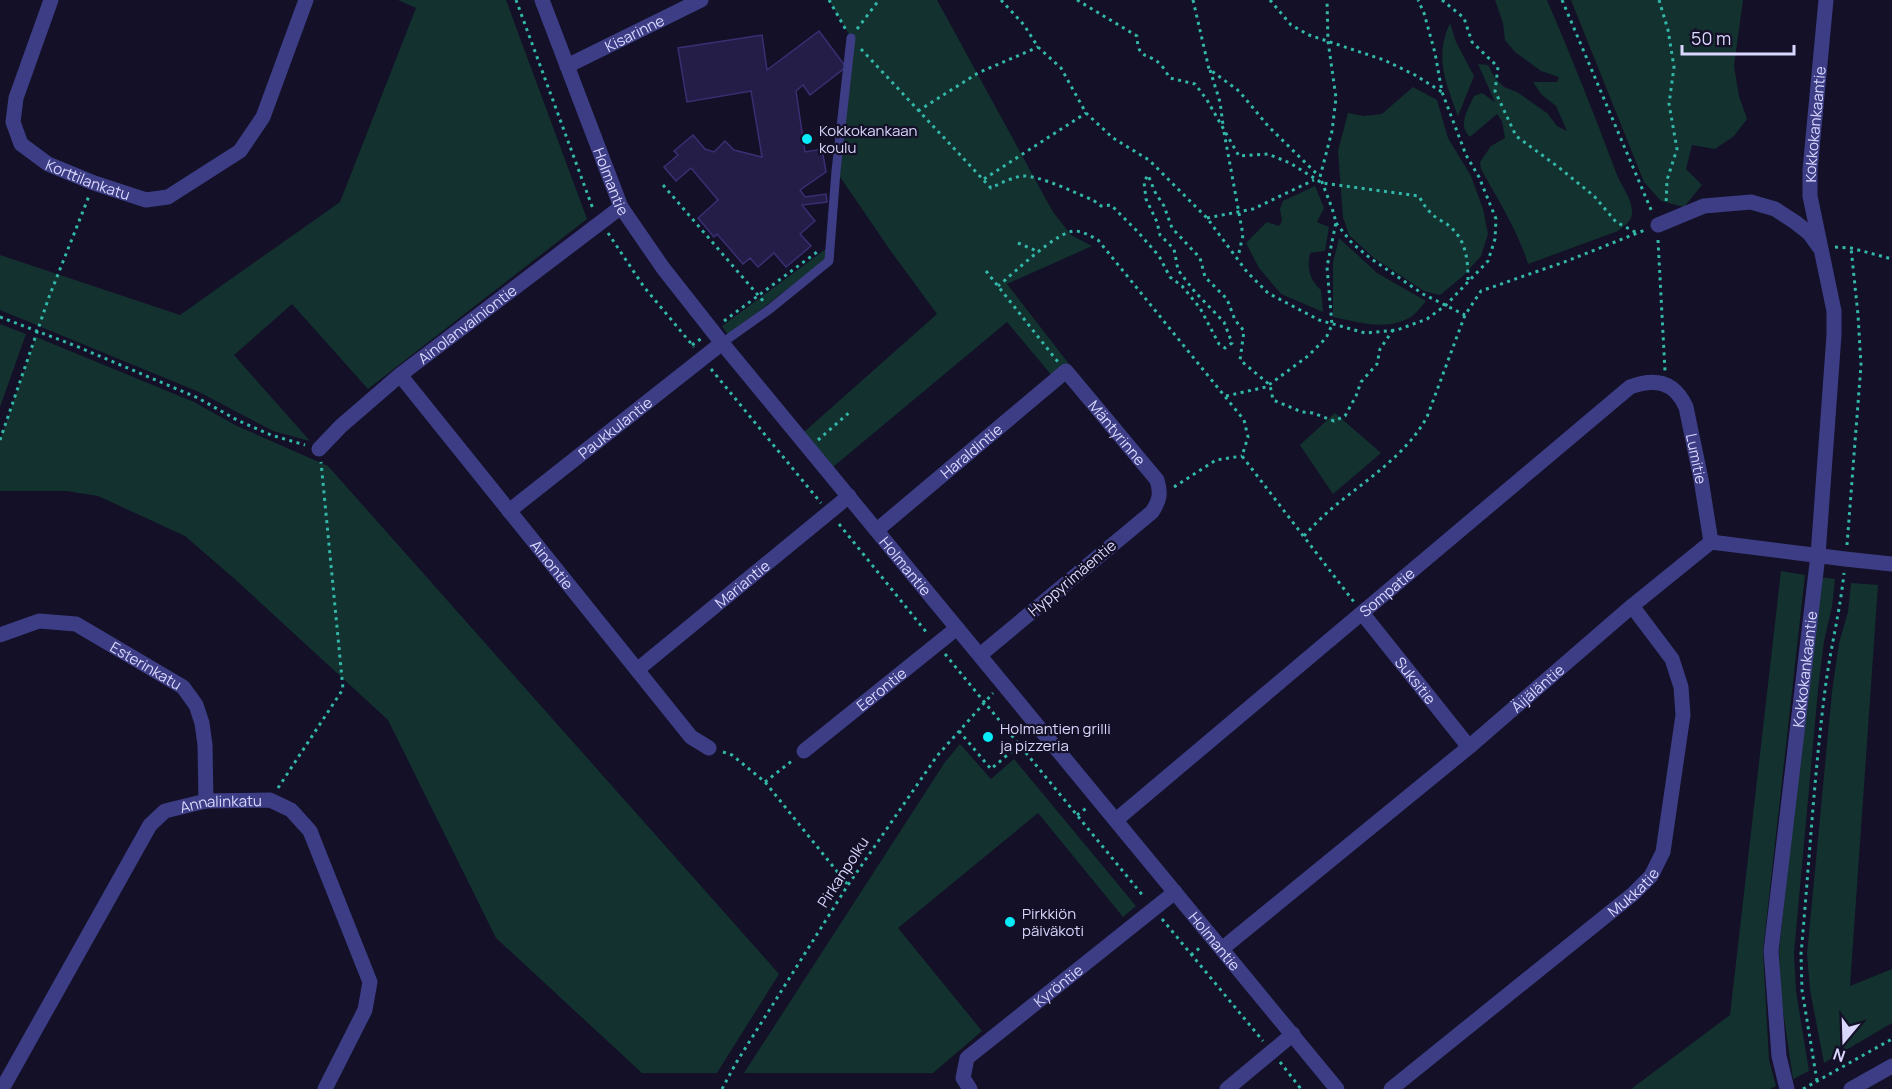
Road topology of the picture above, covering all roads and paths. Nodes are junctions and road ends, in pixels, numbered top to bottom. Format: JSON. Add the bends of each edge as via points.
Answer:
{"nodes":[{"id":1,"x":51,"y":0,"type":"edge"},
{"id":2,"x":306,"y":0,"type":"edge"},
{"id":3,"x":516,"y":0,"type":"edge"},
{"id":4,"x":542,"y":0,"type":"edge"},
{"id":5,"x":701,"y":0,"type":"edge"},
{"id":6,"x":829,"y":0,"type":"edge"},
{"id":7,"x":879,"y":0,"type":"edge"},
{"id":8,"x":1002,"y":0,"type":"edge"},
{"id":9,"x":1077,"y":0,"type":"edge"},
{"id":10,"x":1193,"y":0,"type":"edge"},
{"id":11,"x":1270,"y":0,"type":"edge"},
{"id":12,"x":1327,"y":0,"type":"edge"},
{"id":13,"x":1418,"y":0,"type":"edge"},
{"id":14,"x":1442,"y":0,"type":"edge"},
{"id":15,"x":1562,"y":0,"type":"edge"},
{"id":16,"x":1659,"y":0,"type":"edge"},
{"id":17,"x":1826,"y":0,"type":"edge"},
{"id":18,"x":851,"y":38,"type":"junction"},
{"id":19,"x":1328,"y":40,"type":"junction"},
{"id":20,"x":1038,"y":47,"type":"junction"},
{"id":21,"x":567,"y":66,"type":"junction"},
{"id":22,"x":1209,"y":69,"type":"junction"},
{"id":23,"x":1442,"y":92,"type":"junction"},
{"id":24,"x":918,"y":111,"type":"junction"},
{"id":25,"x":1086,"y":113,"type":"junction"},
{"id":26,"x":1223,"y":128,"type":"junction"},
{"id":27,"x":1320,"y":177,"type":"junction"},
{"id":28,"x":984,"y":179,"type":"junction"},
{"id":29,"x":1315,"y":179,"type":"junction"},
{"id":30,"x":94,"y":183,"type":"junction"},
{"id":31,"x":1322,"y":183,"type":"junction"},
{"id":32,"x":663,"y":185,"type":"dead end"},
{"id":33,"x":621,"y":207,"type":"junction"},
{"id":34,"x":1239,"y":212,"type":"junction"},
{"id":35,"x":1207,"y":218,"type":"junction"},
{"id":36,"x":601,"y":222,"type":"junction"},
{"id":37,"x":1336,"y":222,"type":"junction"},
{"id":38,"x":1658,"y":225,"type":"junction"},
{"id":39,"x":1637,"y":233,"type":"junction"},
{"id":40,"x":831,"y":242,"type":"junction"},
{"id":41,"x":1018,"y":243,"type":"dead end"},
{"id":42,"x":1851,"y":248,"type":"junction"},
{"id":43,"x":1821,"y":249,"type":"junction"},
{"id":44,"x":1039,"y":252,"type":"junction"},
{"id":45,"x":1238,"y":259,"type":"junction"},
{"id":46,"x":1892,"y":259,"type":"edge"},
{"id":47,"x":986,"y":271,"type":"dead end"},
{"id":48,"x":1468,"y":282,"type":"junction"},
{"id":49,"x":998,"y":286,"type":"junction"},
{"id":50,"x":758,"y":295,"type":"junction"},
{"id":51,"x":1446,"y":305,"type":"junction"},
{"id":52,"x":770,"y":309,"type":"junction"},
{"id":53,"x":1465,"y":315,"type":"junction"},
{"id":54,"x":0,"y":317,"type":"edge"},
{"id":55,"x":1332,"y":324,"type":"junction"},
{"id":56,"x":1393,"y":330,"type":"junction"},
{"id":57,"x":37,"y":331,"type":"junction"},
{"id":58,"x":717,"y":336,"type":"junction"},
{"id":59,"x":692,"y":345,"type":"junction"},
{"id":60,"x":702,"y":358,"type":"junction"},
{"id":61,"x":1066,"y":371,"type":"junction"},
{"id":62,"x":400,"y":375,"type":"junction"},
{"id":63,"x":1270,"y":385,"type":"junction"},
{"id":64,"x":1666,"y":385,"type":"junction"},
{"id":65,"x":1226,"y":396,"type":"junction"},
{"id":66,"x":852,"y":411,"type":"dead end"},
{"id":67,"x":0,"y":440,"type":"edge"},
{"id":68,"x":809,"y":448,"type":"junction"},
{"id":69,"x":319,"y":449,"type":"junction"},
{"id":70,"x":1242,"y":456,"type":"junction"},
{"id":71,"x":849,"y":496,"type":"junction"},
{"id":72,"x":1160,"y":497,"type":"junction"},
{"id":73,"x":509,"y":511,"type":"junction"},
{"id":74,"x":828,"y":511,"type":"junction"},
{"id":75,"x":877,"y":530,"type":"junction"},
{"id":76,"x":1303,"y":537,"type":"junction"},
{"id":77,"x":1711,"y":542,"type":"junction"},
{"id":78,"x":1818,"y":555,"type":"junction"},
{"id":79,"x":1845,"y":559,"type":"junction"},
{"id":80,"x":1892,"y":564,"type":"edge"},
{"id":81,"x":1632,"y":606,"type":"junction"},
{"id":82,"x":1362,"y":613,"type":"junction"},
{"id":83,"x":957,"y":628,"type":"junction"},
{"id":84,"x":0,"y":635,"type":"edge"},
{"id":85,"x":937,"y":644,"type":"junction"},
{"id":86,"x":980,"y":655,"type":"junction"},
{"id":87,"x":637,"y":670,"type":"junction"},
{"id":88,"x":1002,"y":682,"type":"junction"},
{"id":89,"x":984,"y":702,"type":"junction"},
{"id":90,"x":958,"y":731,"type":"junction"},
{"id":91,"x":1019,"y":745,"type":"junction"},
{"id":92,"x":1468,"y":747,"type":"junction"},
{"id":93,"x":709,"y":748,"type":"joint"},
{"id":94,"x":804,"y":751,"type":"joint"},
{"id":95,"x":765,"y":782,"type":"junction"},
{"id":96,"x":270,"y":800,"type":"junction"},
{"id":97,"x":206,"y":801,"type":"junction"},
{"id":98,"x":1116,"y":820,"type":"junction"},
{"id":99,"x":848,"y":885,"type":"junction"},
{"id":100,"x":1175,"y":892,"type":"junction"},
{"id":101,"x":1154,"y":909,"type":"junction"},
{"id":102,"x":1223,"y":948,"type":"junction"},
{"id":103,"x":1293,"y":1034,"type":"junction"},
{"id":104,"x":1892,"y":1039,"type":"edge"},
{"id":105,"x":1272,"y":1052,"type":"junction"},
{"id":106,"x":1892,"y":1066,"type":"edge"},
{"id":107,"x":1818,"y":1081,"type":"junction"},
{"id":108,"x":2,"y":1089,"type":"edge"},
{"id":109,"x":325,"y":1089,"type":"edge"},
{"id":110,"x":722,"y":1089,"type":"edge"},
{"id":111,"x":970,"y":1089,"type":"edge"},
{"id":112,"x":1227,"y":1089,"type":"edge"},
{"id":113,"x":1301,"y":1089,"type":"edge"},
{"id":114,"x":1337,"y":1089,"type":"edge"},
{"id":115,"x":1391,"y":1089,"type":"edge"},
{"id":116,"x":1788,"y":1089,"type":"edge"},
{"id":117,"x":1803,"y":1089,"type":"edge"},
{"id":118,"x":1851,"y":1089,"type":"edge"}],
"edges":[{"from":1,"to":30,"type":"street","name":"Korttilankatu","via":[[16,98],[13,122],[21,144],[48,164]]},
{"from":2,"to":30,"type":"street","name":"Korttilankatu","via":[[263,117],[240,151],[168,197],[146,200]]},
{"from":3,"to":36,"type":"path","via":[[593,210]]},
{"from":4,"to":21,"type":"street","name":"Holmantie"},
{"from":5,"to":21,"type":"street","name":"Kisarinne"},
{"from":6,"to":18,"type":"path"},
{"from":7,"to":18,"type":"path"},
{"from":8,"to":20,"type":"path"},
{"from":9,"to":26,"type":"path","via":[[1137,36],[1137,47],[1144,56],[1160,63],[1170,78],[1195,84]]},
{"from":10,"to":22,"type":"path"},
{"from":11,"to":19,"type":"path","via":[[1291,25]]},
{"from":12,"to":19,"type":"path"},
{"from":13,"to":23,"type":"path"},
{"from":14,"to":39,"type":"path","via":[[1464,18],[1472,42],[1498,67],[1495,91],[1516,136],[1594,196],[1616,222]]},
{"from":15,"to":38,"type":"path"},
{"from":16,"to":38,"type":"path","via":[[1674,67],[1669,105],[1677,149],[1667,180],[1666,209]]},
{"from":17,"to":43,"type":"street","name":"Kokkokankaantie","via":[[1810,170],[1810,196]]},
{"from":18,"to":24,"type":"path"},
{"from":18,"to":40,"type":"lane"},
{"from":19,"to":23,"type":"path","via":[[1384,60]]},
{"from":19,"to":27,"type":"path","via":[[1336,98]]},
{"from":20,"to":24,"type":"path","via":[[978,73]]},
{"from":20,"to":25,"type":"path","via":[[1061,68]]},
{"from":21,"to":33,"type":"street","name":"Holmantie"},
{"from":22,"to":26,"type":"path","via":[[1220,102]]},
{"from":22,"to":27,"type":"path","via":[[1239,91]]},
{"from":23,"to":48,"type":"path","via":[[1496,219],[1488,261]]},
{"from":24,"to":28,"type":"path"},
{"from":25,"to":28,"type":"path"},
{"from":25,"to":35,"type":"path","via":[[1113,138],[1149,160]]},
{"from":26,"to":29,"type":"path","via":[[1239,156],[1268,154]]},
{"from":26,"to":34,"type":"path"},
{"from":27,"to":29,"type":"path"},
{"from":27,"to":31,"type":"path"},
{"from":28,"to":63,"type":"path","via":[[991,188],[1021,176],[1034,177],[1101,206],[1111,205],[1159,256],[1170,277],[1200,308],[1225,348],[1232,344],[1224,322],[1178,270],[1174,249],[1160,235],[1146,199],[1144,182],[1148,175],[1172,228],[1200,258],[1205,277],[1227,299],[1244,331],[1240,360]]},
{"from":29,"to":31,"type":"path"},
{"from":29,"to":34,"type":"path"},
{"from":30,"to":57,"type":"path"},
{"from":31,"to":37,"type":"path"},
{"from":31,"to":48,"type":"path","via":[[1419,196],[1425,208],[1448,224],[1464,244]]},
{"from":32,"to":50,"type":"path"},
{"from":33,"to":36,"type":"street","name":"Ainolanvainiontie"},
{"from":33,"to":58,"type":"street","name":"Holmantie"},
{"from":34,"to":35,"type":"path"},
{"from":34,"to":45,"type":"path","via":[[1243,235]]},
{"from":35,"to":45,"type":"path"},
{"from":36,"to":59,"type":"path","via":[[644,287]]},
{"from":36,"to":62,"type":"street","name":"Ainolanvainiontie"},
{"from":37,"to":51,"type":"path","via":[[1370,258]]},
{"from":37,"to":55,"type":"path","via":[[1327,267]]},
{"from":38,"to":39,"type":"path"},
{"from":38,"to":43,"type":"street","via":[[1704,206],[1751,202],[1775,209],[1795,222]]},
{"from":38,"to":64,"type":"path"},
{"from":39,"to":53,"type":"path","via":[[1481,291]]},
{"from":40,"to":50,"type":"path"},
{"from":40,"to":52,"type":"lane","via":[[829,261]]},
{"from":41,"to":44,"type":"path"},
{"from":42,"to":43,"type":"path"},
{"from":42,"to":46,"type":"path"},
{"from":42,"to":79,"type":"path","via":[[1861,365]]},
{"from":43,"to":78,"type":"street","name":"Kokkokankaantie","via":[[1834,311],[1834,335]]},
{"from":44,"to":49,"type":"path"},
{"from":44,"to":65,"type":"path","via":[[1074,230],[1098,240]]},
{"from":45,"to":55,"type":"path","via":[[1268,293]]},
{"from":47,"to":49,"type":"path"},
{"from":48,"to":51,"type":"path"},
{"from":49,"to":61,"type":"path"},
{"from":50,"to":52,"type":"path"},
{"from":50,"to":58,"type":"path"},
{"from":51,"to":53,"type":"path"},
{"from":51,"to":56,"type":"path","via":[[1427,319]]},
{"from":52,"to":58,"type":"lane"},
{"from":53,"to":76,"type":"path","via":[[1419,430],[1399,454],[1328,511]]},
{"from":54,"to":57,"type":"path"},
{"from":55,"to":56,"type":"path","via":[[1365,333]]},
{"from":55,"to":63,"type":"path","via":[[1326,338],[1308,356]]},
{"from":56,"to":63,"type":"path","via":[[1380,349],[1377,364],[1360,382],[1345,416],[1334,421],[1273,400]]},
{"from":57,"to":67,"type":"path"},
{"from":57,"to":69,"type":"path","via":[[198,398],[271,435]]},
{"from":58,"to":59,"type":"path"},
{"from":58,"to":60,"type":"street","name":"Paukkulantie"},
{"from":58,"to":68,"type":"street","name":"Holmantie"},
{"from":59,"to":60,"type":"path"},
{"from":60,"to":73,"type":"street","name":"Paukkulantie"},
{"from":60,"to":74,"type":"path"},
{"from":61,"to":72,"type":"street","name":"Mäntyrinne","via":[[1157,480]]},
{"from":61,"to":75,"type":"street","name":"Haraldintie"},
{"from":62,"to":69,"type":"street","name":"Ainolanvainiontie"},
{"from":62,"to":73,"type":"street","name":"Ainontie"},
{"from":63,"to":65,"type":"path"},
{"from":64,"to":77,"type":"street","name":"Lumitie","via":[[1682,398],[1686,407]]},
{"from":64,"to":82,"type":"street","name":"Sompatie","via":[[1643,382],[1630,387]]},
{"from":65,"to":70,"type":"path","via":[[1244,420],[1248,436]]},
{"from":66,"to":68,"type":"path"},
{"from":68,"to":71,"type":"street","name":"Holmantie"},
{"from":69,"to":96,"type":"path","via":[[343,689]]},
{"from":70,"to":72,"type":"path","via":[[1216,460]]},
{"from":70,"to":76,"type":"path"},
{"from":71,"to":74,"type":"street","name":"Mariantie"},
{"from":71,"to":75,"type":"street","name":"Holmantie"},
{"from":72,"to":86,"type":"street","name":"Hyppyrimäentie","via":[[1152,512]]},
{"from":73,"to":87,"type":"street","name":"Ainontie"},
{"from":74,"to":85,"type":"path"},
{"from":74,"to":87,"type":"street","name":"Mariantie"},
{"from":75,"to":83,"type":"street","name":"Holmantie"},
{"from":76,"to":82,"type":"path"},
{"from":77,"to":78,"type":"street"},
{"from":77,"to":81,"type":"street","name":"Äijäläntie"},
{"from":78,"to":79,"type":"street"},
{"from":78,"to":116,"type":"street","name":"Kokkokankaantie","via":[[1771,951],[1779,1056]]},
{"from":79,"to":80,"type":"street"},
{"from":79,"to":107,"type":"path","via":[[1825,692],[1801,954],[1802,990]]},
{"from":81,"to":92,"type":"street","name":"Äijäläntie"},
{"from":81,"to":115,"type":"street","name":"Mukkatie","via":[[1672,659],[1681,687],[1683,715],[1663,852],[1651,876],[1633,894]]},
{"from":82,"to":92,"type":"street","name":"Suksitie"},
{"from":82,"to":98,"type":"street","name":"Sompatie"},
{"from":83,"to":85,"type":"street","name":"Eerontie"},
{"from":83,"to":86,"type":"street","name":"Holmantie"},
{"from":84,"to":97,"type":"street","name":"Esterinkatu","via":[[39,621],[76,624],[183,687],[196,705],[202,723]]},
{"from":85,"to":89,"type":"path"},
{"from":85,"to":94,"type":"street","name":"Eerontie"},
{"from":86,"to":88,"type":"street","name":"Holmantie"},
{"from":87,"to":93,"type":"street","name":"Ainontie","via":[[691,737]]},
{"from":88,"to":89,"type":"path","name":"Pirkanpolku"},
{"from":88,"to":98,"type":"street","name":"Holmantie"},
{"from":89,"to":90,"type":"path","name":"Pirkanpolku"},
{"from":89,"to":91,"type":"path"},
{"from":90,"to":91,"type":"path","via":[[991,769]]},
{"from":90,"to":99,"type":"path","name":"Pirkanpolku"},
{"from":91,"to":101,"type":"path"},
{"from":92,"to":102,"type":"street","name":"Äijäläntie"},
{"from":93,"to":95,"type":"path","via":[[732,755]]},
{"from":94,"to":95,"type":"path"},
{"from":95,"to":99,"type":"path"},
{"from":96,"to":97,"type":"street","name":"Annalinkatu"},
{"from":96,"to":109,"type":"street","name":"Annalinkatu","via":[[291,810],[310,831],[370,982],[365,1010]]},
{"from":97,"to":108,"type":"street","name":"Annalinkatu","via":[[165,811],[150,825]]},
{"from":98,"to":100,"type":"street","name":"Holmantie"},
{"from":99,"to":110,"type":"path","name":"Pirkanpolku"},
{"from":100,"to":101,"type":"street","name":"Kyröntie"},
{"from":100,"to":102,"type":"street","name":"Holmantie"},
{"from":101,"to":105,"type":"path"},
{"from":101,"to":111,"type":"street","name":"Kyröntie","via":[[968,1058],[963,1078]]},
{"from":102,"to":103,"type":"street","name":"Holmantie"},
{"from":103,"to":105,"type":"street"},
{"from":103,"to":114,"type":"street","name":"Holmantie"},
{"from":104,"to":107,"type":"path"},
{"from":105,"to":112,"type":"street"},
{"from":105,"to":113,"type":"path"},
{"from":106,"to":118,"type":"street"},
{"from":107,"to":117,"type":"path"}]}
